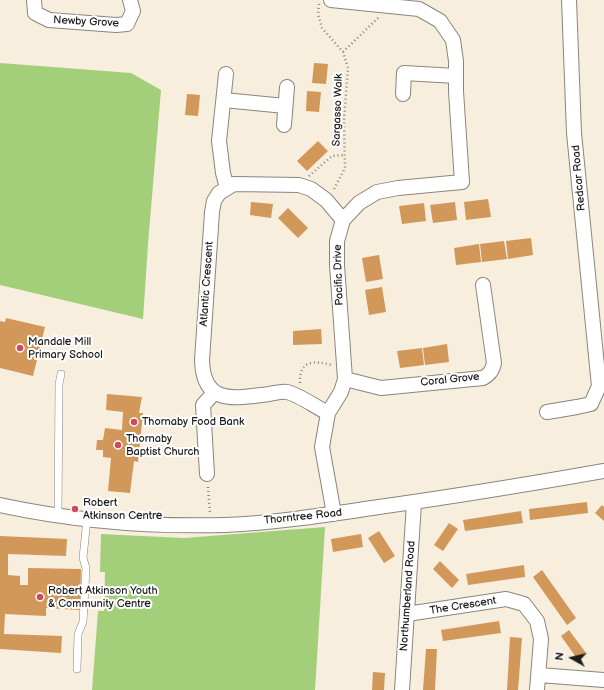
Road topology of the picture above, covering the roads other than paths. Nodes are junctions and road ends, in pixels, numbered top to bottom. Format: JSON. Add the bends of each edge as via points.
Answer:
{"nodes":[{"id":1,"x":34,"y":0,"type":"edge"},
{"id":2,"x":130,"y":0,"type":"edge"},
{"id":3,"x":331,"y":0,"type":"edge"},
{"id":4,"x":346,"y":0,"type":"edge"},
{"id":5,"x":569,"y":0,"type":"edge"},
{"id":6,"x":226,"y":74,"type":"dead end"},
{"id":7,"x":456,"y":76,"type":"junction"},
{"id":8,"x":287,"y":87,"type":"dead end"},
{"id":9,"x":403,"y":94,"type":"dead end"},
{"id":10,"x":224,"y":100,"type":"junction"},
{"id":11,"x":285,"y":106,"type":"junction"},
{"id":12,"x":284,"y":125,"type":"dead end"},
{"id":13,"x":227,"y":188,"type":"junction"},
{"id":14,"x":343,"y":220,"type":"junction"},
{"id":15,"x":484,"y":285,"type":"dead end"},
{"id":16,"x":600,"y":356,"type":"edge"},
{"id":17,"x":344,"y":373,"type":"junction"},
{"id":18,"x":62,"y":374,"type":"dead end"},
{"id":19,"x":214,"y":393,"type":"junction"},
{"id":20,"x":547,"y":412,"type":"dead end"},
{"id":21,"x":328,"y":414,"type":"junction"},
{"id":22,"x":604,"y":471,"type":"edge"},
{"id":23,"x":206,"y":474,"type":"road end"},
{"id":24,"x":414,"y":503,"type":"junction"},
{"id":25,"x":0,"y":505,"type":"edge"},
{"id":26,"x":334,"y":514,"type":"junction"},
{"id":27,"x":58,"y":516,"type":"junction"},
{"id":28,"x":87,"y":520,"type":"junction"},
{"id":29,"x":407,"y":614,"type":"junction"},
{"id":30,"x":77,"y":669,"type":"dead end"},
{"id":31,"x":539,"y":675,"type":"junction"},
{"id":32,"x":604,"y":680,"type":"edge"},
{"id":33,"x":402,"y":690,"type":"edge"},
{"id":34,"x":537,"y":690,"type":"edge"}],
"edges":[{"from":1,"to":2,"type":"street","name":"Newby Grove","via":[[36,13],[49,20],[116,25],[127,24],[132,11]]},
{"from":3,"to":4,"type":"street","name":"Pacific Drive"},
{"from":4,"to":7,"type":"street","name":"Pacific Drive","via":[[419,8],[440,20],[453,40]]},
{"from":5,"to":16,"type":"street","name":"Redcar Road","via":[[574,133]]},
{"from":6,"to":10,"type":"street"},
{"from":7,"to":9,"type":"street","via":[[404,73]]},
{"from":7,"to":14,"type":"street","name":"Pacific Drive","via":[[462,182],[377,192],[359,203]]},
{"from":8,"to":11,"type":"street"},
{"from":10,"to":11,"type":"street"},
{"from":10,"to":13,"type":"street","via":[[219,141]]},
{"from":11,"to":12,"type":"street"},
{"from":13,"to":14,"type":"street","via":[[234,184],[299,185],[311,189],[326,200]]},
{"from":13,"to":19,"type":"street","name":"Atlantic Crescent","via":[[219,193],[214,201],[212,212],[202,360],[202,371]]},
{"from":14,"to":17,"type":"street","name":"Pacific Drive","via":[[337,241],[337,265]]},
{"from":15,"to":17,"type":"street","name":"Coral Grove","via":[[494,363],[488,375],[483,378],[381,388]]},
{"from":16,"to":20,"type":"street","name":"Redcar Road","via":[[599,386],[591,404]]},
{"from":17,"to":21,"type":"street","name":"Pacific Drive","via":[[341,392]]},
{"from":18,"to":27,"type":"lane","via":[[59,384]]},
{"from":19,"to":21,"type":"street","via":[[221,396],[246,397],[287,392]]},
{"from":19,"to":23,"type":"street","via":[[204,405]]},
{"from":21,"to":26,"type":"street","name":"Pacific Drive","via":[[322,447]]},
{"from":22,"to":24,"type":"street","name":"Thorntree Road"},
{"from":24,"to":26,"type":"street","name":"Thorntree Road"},
{"from":24,"to":29,"type":"street","name":"Northumberland Road"},
{"from":25,"to":27,"type":"street","name":"Thorntree Road"},
{"from":26,"to":28,"type":"street","name":"Thorntree Road","via":[[210,525],[123,524]]},
{"from":27,"to":28,"type":"street","name":"Thorntree Road"},
{"from":28,"to":30,"type":"lane","via":[[83,558],[86,568],[83,622],[78,634]]},
{"from":29,"to":31,"type":"street","name":"The Crescent","via":[[506,599],[524,604],[537,621],[541,639]]},
{"from":29,"to":33,"type":"street","name":"Northumberland Road"},
{"from":31,"to":32,"type":"street"},
{"from":31,"to":34,"type":"street","name":"The Crescent"}]}
